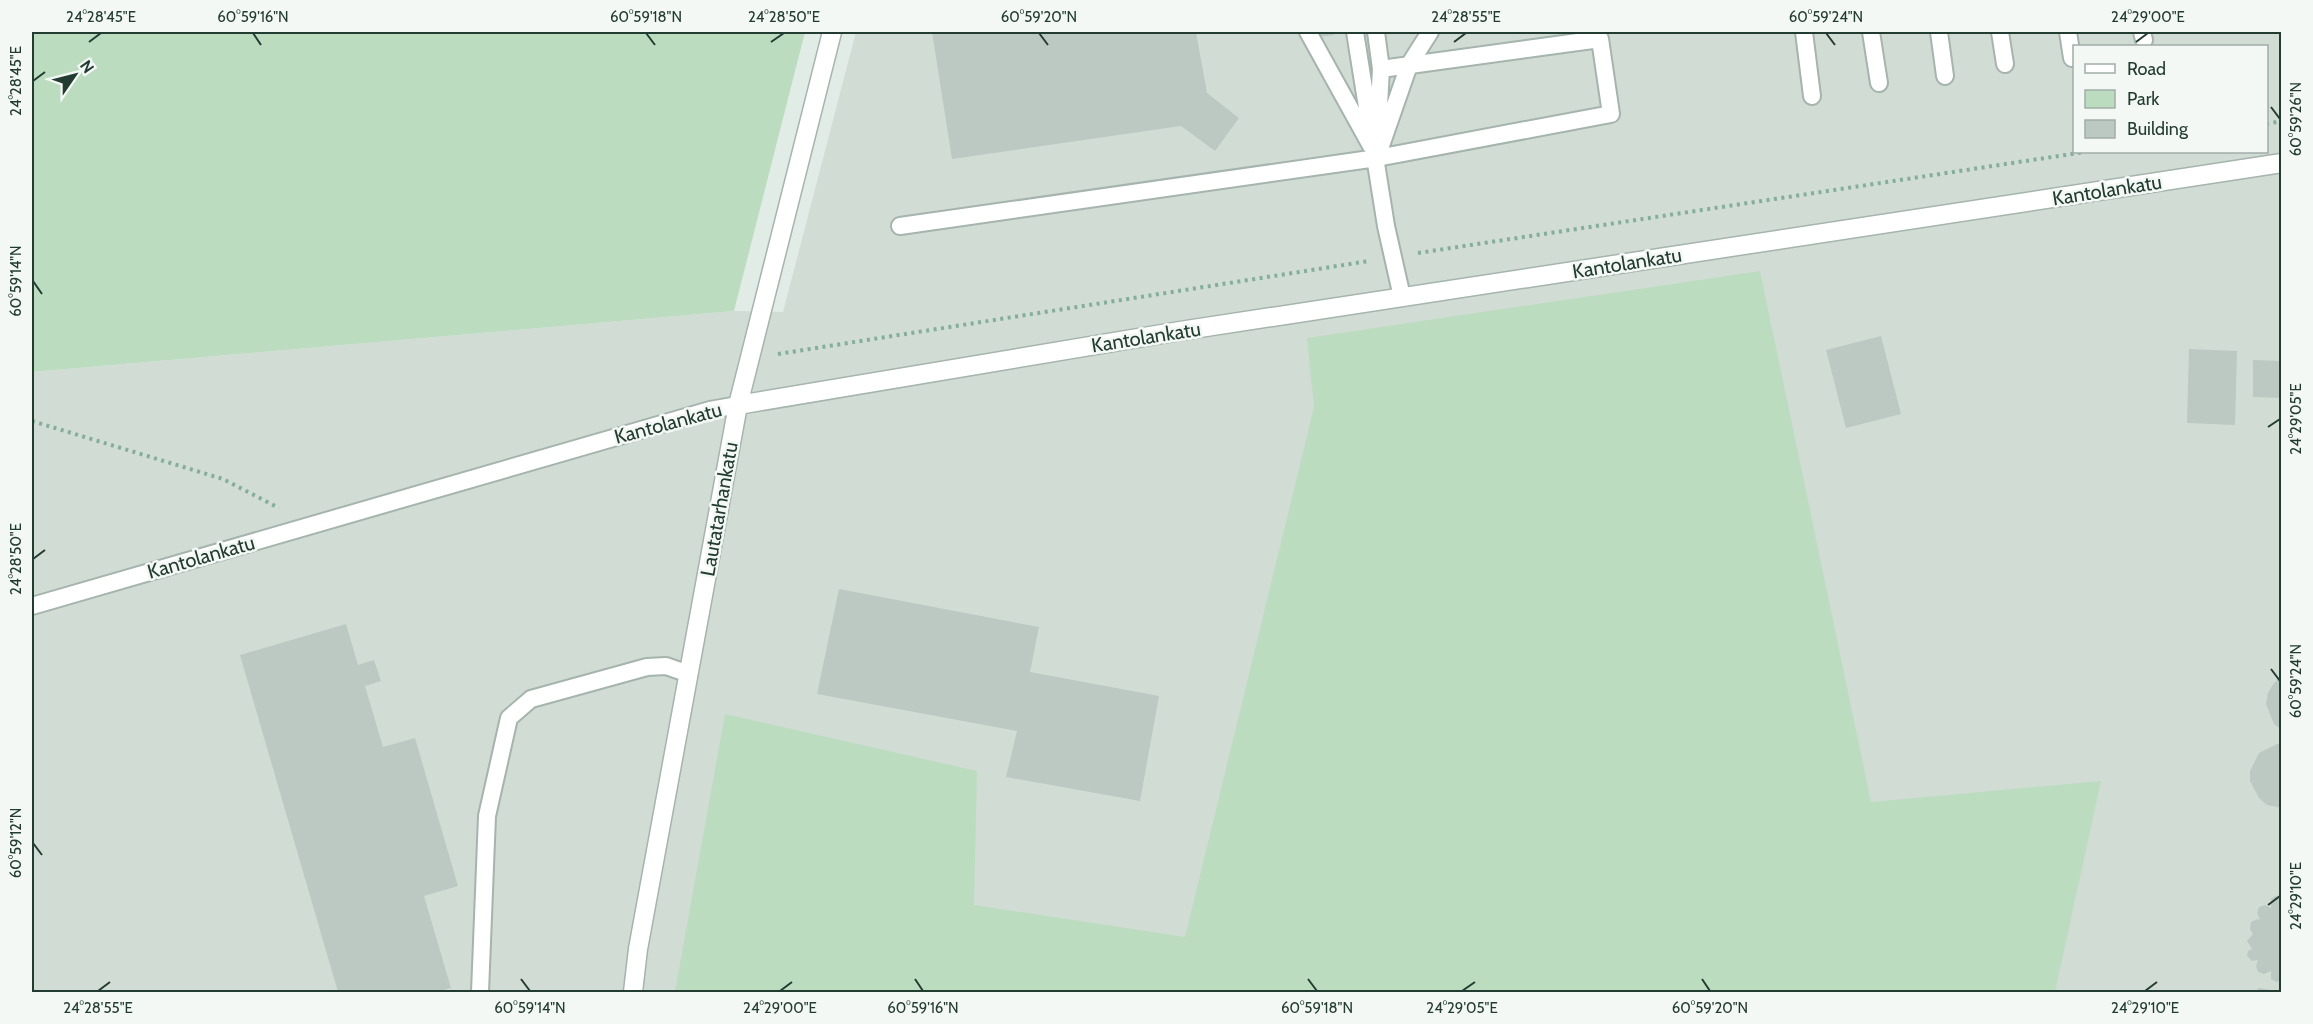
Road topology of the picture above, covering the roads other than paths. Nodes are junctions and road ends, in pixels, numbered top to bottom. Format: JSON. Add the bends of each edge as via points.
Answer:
{"nodes":[{"id":1,"x":832,"y":32,"type":"edge"},
{"id":2,"x":1308,"y":32,"type":"edge"},
{"id":3,"x":1355,"y":32,"type":"edge"},
{"id":4,"x":1376,"y":32,"type":"edge"},
{"id":5,"x":1430,"y":32,"type":"edge"},
{"id":6,"x":1804,"y":32,"type":"edge"},
{"id":7,"x":1871,"y":32,"type":"edge"},
{"id":8,"x":1939,"y":32,"type":"edge"},
{"id":9,"x":2000,"y":32,"type":"edge"},
{"id":10,"x":2068,"y":32,"type":"edge"},
{"id":11,"x":2072,"y":58,"type":"dead end"},
{"id":12,"x":2005,"y":64,"type":"dead end"},
{"id":13,"x":1409,"y":65,"type":"junction"},
{"id":14,"x":1381,"y":69,"type":"junction"},
{"id":15,"x":1945,"y":76,"type":"dead end"},
{"id":16,"x":1879,"y":84,"type":"dead end"},
{"id":17,"x":1812,"y":96,"type":"dead end"},
{"id":18,"x":1377,"y":158,"type":"junction"},
{"id":19,"x":2282,"y":163,"type":"edge"},
{"id":20,"x":900,"y":226,"type":"dead end"},
{"id":21,"x":1402,"y":297,"type":"junction"},
{"id":22,"x":738,"y":405,"type":"junction"},
{"id":23,"x":32,"y":606,"type":"edge"},
{"id":24,"x":689,"y":674,"type":"junction"},
{"id":25,"x":480,"y":993,"type":"edge"},
{"id":26,"x":633,"y":993,"type":"edge"}],
"edges":[{"from":1,"to":22,"type":"street","name":"Lautatarhankatu"},
{"from":2,"to":18,"type":"lane"},
{"from":3,"to":18,"type":"lane"},
{"from":4,"to":14,"type":"lane"},
{"from":5,"to":13,"type":"lane"},
{"from":6,"to":17,"type":"lane"},
{"from":7,"to":16,"type":"lane"},
{"from":8,"to":15,"type":"lane"},
{"from":9,"to":12,"type":"lane"},
{"from":10,"to":11,"type":"lane"},
{"from":13,"to":14,"type":"lane"},
{"from":13,"to":18,"type":"lane"},
{"from":13,"to":18,"type":"lane","via":[[1600,39],[1611,114]]},
{"from":14,"to":18,"type":"lane"},
{"from":18,"to":20,"type":"lane"},
{"from":18,"to":21,"type":"lane","via":[[1386,226]]},
{"from":19,"to":21,"type":"street","name":"Kantolankatu"},
{"from":21,"to":22,"type":"street","name":"Kantolankatu"},
{"from":22,"to":23,"type":"lane","name":"Kantolankatu"},
{"from":22,"to":24,"type":"street","name":"Lautatarhankatu"},
{"from":24,"to":25,"type":"lane","via":[[666,666],[647,667],[531,699],[509,718],[487,816]]},
{"from":24,"to":26,"type":"street","name":"Lautatarhankatu"}]}
